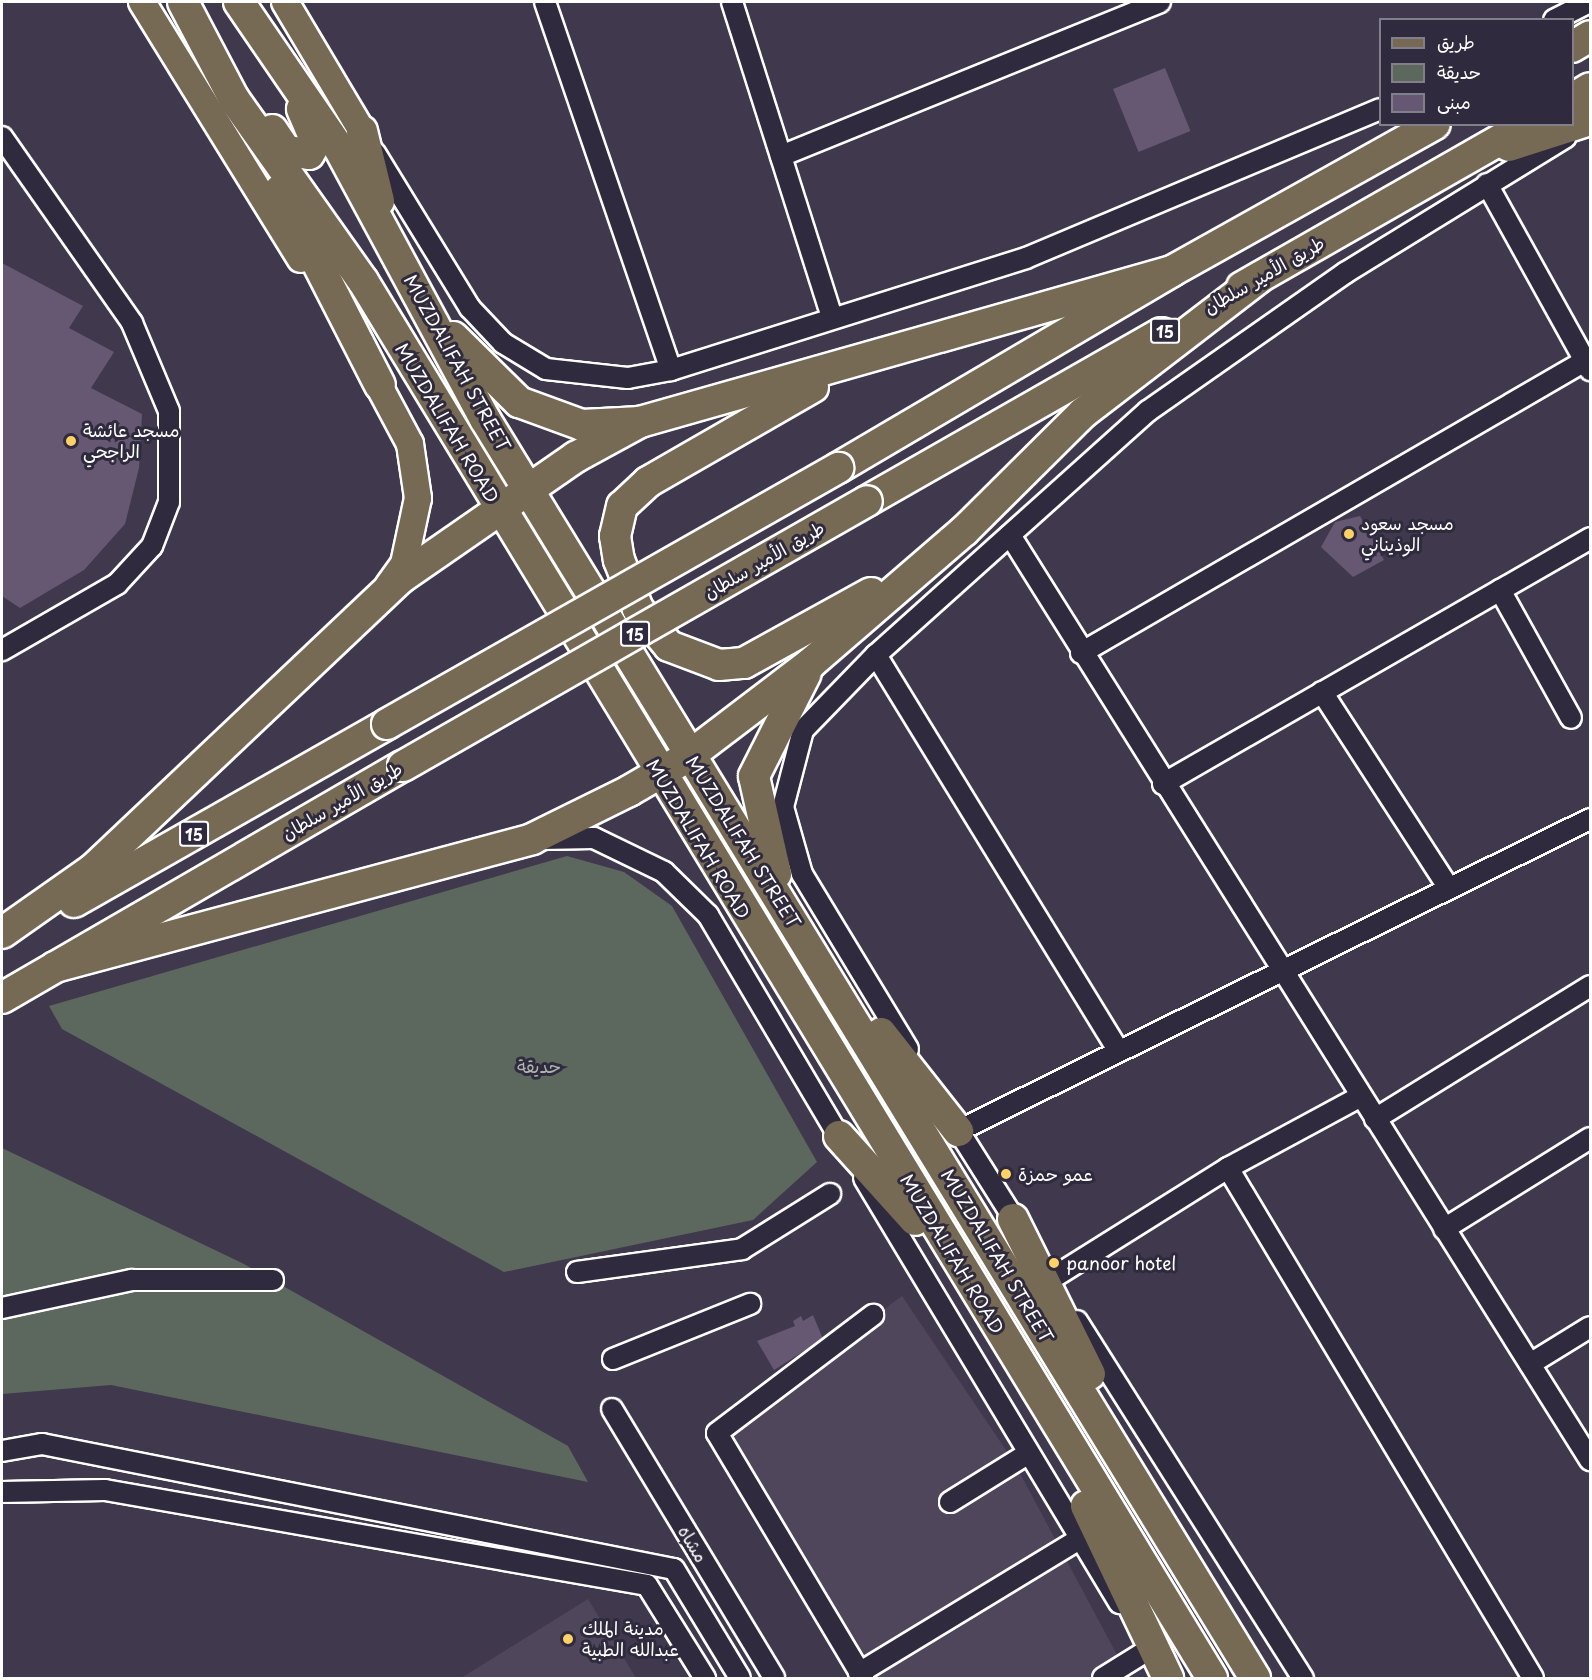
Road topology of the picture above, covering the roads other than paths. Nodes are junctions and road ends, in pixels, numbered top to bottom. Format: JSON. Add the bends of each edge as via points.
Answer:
{"nodes":[{"id":1,"x":142,"y":2,"type":"edge"},
{"id":2,"x":239,"y":2,"type":"edge"},
{"id":3,"x":285,"y":2,"type":"edge"},
{"id":4,"x":545,"y":2,"type":"edge"},
{"id":5,"x":732,"y":2,"type":"edge"},
{"id":6,"x":1160,"y":2,"type":"edge"},
{"id":7,"x":1589,"y":2,"type":"edge"},
{"id":8,"x":184,"y":3,"type":"edge"},
{"id":9,"x":1558,"y":18,"type":"edge"},
{"id":10,"x":1590,"y":36,"type":"edge"},
{"id":11,"x":1574,"y":46,"type":"edge"},
{"id":12,"x":1590,"y":88,"type":"edge"},
{"id":13,"x":1574,"y":98,"type":"edge"},
{"id":14,"x":234,"y":99,"type":"junction"},
{"id":15,"x":1379,"y":109,"type":"edge"},
{"id":16,"x":1590,"y":121,"type":"edge"},
{"id":17,"x":1420,"y":126,"type":"edge"},
{"id":18,"x":1431,"y":126,"type":"edge"},
{"id":19,"x":1525,"y":126,"type":"edge"},
{"id":20,"x":362,"y":131,"type":"junction"},
{"id":21,"x":2,"y":136,"type":"edge"},
{"id":22,"x":1399,"y":144,"type":"junction"},
{"id":23,"x":781,"y":156,"type":"junction"},
{"id":24,"x":1464,"y":161,"type":"junction"},
{"id":25,"x":1487,"y":184,"type":"junction"},
{"id":26,"x":389,"y":245,"type":"junction"},
{"id":27,"x":1172,"y":271,"type":"junction"},
{"id":28,"x":1259,"y":278,"type":"junction"},
{"id":29,"x":832,"y":318,"type":"junction"},
{"id":30,"x":437,"y":322,"type":"junction"},
{"id":31,"x":858,"y":363,"type":"junction"},
{"id":32,"x":1588,"y":366,"type":"edge"},
{"id":33,"x":670,"y":370,"type":"junction"},
{"id":34,"x":380,"y":385,"type":"junction"},
{"id":35,"x":640,"y":422,"type":"junction"},
{"id":36,"x":522,"y":475,"type":"junction"},
{"id":37,"x":481,"y":480,"type":"junction"},
{"id":38,"x":498,"y":508,"type":"junction"},
{"id":39,"x":1010,"y":535,"type":"junction"},
{"id":40,"x":1590,"y":538,"type":"edge"},
{"id":41,"x":932,"y":559,"type":"junction"},
{"id":42,"x":1500,"y":590,"type":"junction"},
{"id":43,"x":382,"y":594,"type":"junction"},
{"id":44,"x":2,"y":650,"type":"edge"},
{"id":45,"x":1081,"y":653,"type":"junction"},
{"id":46,"x":876,"y":655,"type":"junction"},
{"id":47,"x":812,"y":663,"type":"junction"},
{"id":48,"x":1322,"y":692,"type":"junction"},
{"id":49,"x":1571,"y":718,"type":"dead end"},
{"id":50,"x":689,"y":756,"type":"junction"},
{"id":51,"x":657,"y":772,"type":"junction"},
{"id":52,"x":706,"y":783,"type":"junction"},
{"id":53,"x":1164,"y":784,"type":"junction"},
{"id":54,"x":675,"y":802,"type":"junction"},
{"id":55,"x":1590,"y":819,"type":"edge"},
{"id":56,"x":532,"y":839,"type":"junction"},
{"id":57,"x":1449,"y":888,"type":"junction"},
{"id":58,"x":788,"y":911,"type":"junction"},
{"id":59,"x":2,"y":933,"type":"edge"},
{"id":60,"x":2,"y":944,"type":"edge"},
{"id":61,"x":56,"y":967,"type":"junction"},
{"id":62,"x":1281,"y":969,"type":"junction"},
{"id":63,"x":1590,"y":986,"type":"edge"},
{"id":64,"x":2,"y":998,"type":"edge"},
{"id":65,"x":1117,"y":1049,"type":"junction"},
{"id":66,"x":1361,"y":1096,"type":"junction"},
{"id":67,"x":1375,"y":1119,"type":"junction"},
{"id":68,"x":958,"y":1131,"type":"junction"},
{"id":69,"x":839,"y":1136,"type":"junction"},
{"id":70,"x":1590,"y":1138,"type":"edge"},
{"id":71,"x":1228,"y":1168,"type":"junction"},
{"id":72,"x":830,"y":1194,"type":"dead end"},
{"id":73,"x":1013,"y":1219,"type":"junction"},
{"id":74,"x":1444,"y":1229,"type":"junction"},
{"id":75,"x":577,"y":1272,"type":"dead end"},
{"id":76,"x":964,"y":1273,"type":"junction"},
{"id":77,"x":1051,"y":1279,"type":"junction"},
{"id":78,"x":273,"y":1280,"type":"dead end"},
{"id":79,"x":750,"y":1304,"type":"dead end"},
{"id":80,"x":2,"y":1308,"type":"edge"},
{"id":81,"x":988,"y":1314,"type":"junction"},
{"id":82,"x":873,"y":1315,"type":"dead end"},
{"id":83,"x":1590,"y":1327,"type":"edge"},
{"id":84,"x":613,"y":1359,"type":"dead end"},
{"id":85,"x":1530,"y":1364,"type":"junction"},
{"id":86,"x":612,"y":1409,"type":"dead end"},
{"id":87,"x":2,"y":1451,"type":"edge"},
{"id":88,"x":1027,"y":1454,"type":"junction"},
{"id":89,"x":1590,"y":1460,"type":"edge"},
{"id":90,"x":2,"y":1492,"type":"edge"},
{"id":91,"x":950,"y":1502,"type":"dead end"},
{"id":92,"x":1079,"y":1539,"type":"junction"},
{"id":93,"x":1184,"y":1562,"type":"junction"},
{"id":94,"x":1148,"y":1650,"type":"junction"},
{"id":95,"x":861,"y":1676,"type":"edge"},
{"id":96,"x":705,"y":1678,"type":"edge"},
{"id":97,"x":740,"y":1678,"type":"edge"},
{"id":98,"x":774,"y":1678,"type":"edge"},
{"id":99,"x":1103,"y":1678,"type":"edge"},
{"id":100,"x":1167,"y":1678,"type":"edge"},
{"id":101,"x":1212,"y":1678,"type":"edge"},
{"id":102,"x":1255,"y":1678,"type":"edge"},
{"id":103,"x":1303,"y":1678,"type":"edge"},
{"id":104,"x":1533,"y":1678,"type":"edge"}],
"edges":[{"from":1,"to":34,"type":"main road"},
{"from":2,"to":8,"type":"highway","via":[[312,125],[316,142],[309,154],[286,151]]},
{"from":2,"to":26,"type":"highway","name":"MUZDALIFAH STREET","via":[[339,148]]},
{"from":3,"to":20,"type":"main road"},
{"from":4,"to":33,"type":"street"},
{"from":5,"to":23,"type":"street"},
{"from":6,"to":23,"type":"street"},
{"from":7,"to":9,"type":"street"},
{"from":8,"to":14,"type":"highway","name":"MUZDALIFAH ROAD"},
{"from":10,"to":11,"type":"highway"},
{"from":12,"to":13,"type":"highway"},
{"from":14,"to":34,"type":"highway"},
{"from":14,"to":37,"type":"highway","name":"MUZDALIFAH ROAD","via":[[363,281]]},
{"from":15,"to":29,"type":"street","via":[[1099,230]]},
{"from":16,"to":24,"type":"highway"},
{"from":16,"to":25,"type":"street"},
{"from":17,"to":22,"type":"highway"},
{"from":18,"to":22,"type":"highway","number":"15"},
{"from":19,"to":24,"type":"highway","name":"طريق الأمير سلطان","number":"15"},
{"from":20,"to":26,"type":"highway"},
{"from":20,"to":33,"type":"street","via":[[470,308],[503,344],[546,369],[579,377],[628,378]]},
{"from":21,"to":44,"type":"street","via":[[132,323],[169,411],[169,502],[152,546],[117,584]]},
{"from":22,"to":27,"type":"highway","number":"15"},
{"from":23,"to":29,"type":"street"},
{"from":24,"to":28,"type":"highway","name":"طريق الأمير سلطان","number":"15"},
{"from":25,"to":32,"type":"street"},
{"from":25,"to":39,"type":"street","via":[[1345,273],[1148,411]]},
{"from":26,"to":30,"type":"highway","name":"MUZDALIFAH STREET"},
{"from":27,"to":31,"type":"highway"},
{"from":27,"to":60,"type":"highway","number":"15","bridge":true,"via":[[838,468]]},
{"from":28,"to":41,"type":"highway","via":[[1083,413]]},
{"from":28,"to":61,"type":"highway","name":"طريق الأمير سلطان","number":"15","bridge":true},
{"from":29,"to":33,"type":"street"},
{"from":30,"to":35,"type":"highway","via":[[519,402],[582,425]]},
{"from":30,"to":36,"type":"highway","name":"MUZDALIFAH STREET","via":[[485,419]]},
{"from":31,"to":35,"type":"highway"},
{"from":31,"to":41,"type":"highway","via":[[648,482],[622,507],[615,536],[619,560],[638,609],[669,646],[719,664],[744,663]]},
{"from":32,"to":45,"type":"street"},
{"from":34,"to":43,"type":"main road","via":[[410,444],[418,498],[404,564]]},
{"from":35,"to":36,"type":"highway"},
{"from":36,"to":37,"type":"highway","via":[[499,490]]},
{"from":36,"to":38,"type":"highway"},
{"from":36,"to":50,"type":"highway","name":"MUZDALIFAH STREET"},
{"from":37,"to":38,"type":"highway","name":"MUZDALIFAH ROAD"},
{"from":38,"to":43,"type":"highway"},
{"from":38,"to":51,"type":"highway","name":"MUZDALIFAH ROAD"},
{"from":39,"to":45,"type":"street"},
{"from":39,"to":46,"type":"street"},
{"from":40,"to":42,"type":"street"},
{"from":41,"to":47,"type":"highway"},
{"from":42,"to":48,"type":"street"},
{"from":42,"to":49,"type":"street"},
{"from":43,"to":59,"type":"highway","via":[[93,869]]},
{"from":45,"to":53,"type":"street"},
{"from":46,"to":65,"type":"street"},
{"from":46,"to":68,"type":"street","via":[[803,730],[783,807],[802,874]]},
{"from":47,"to":50,"type":"highway"},
{"from":47,"to":58,"type":"highway","via":[[754,776],[762,829]]},
{"from":48,"to":53,"type":"street"},
{"from":48,"to":57,"type":"street"},
{"from":50,"to":51,"type":"highway"},
{"from":50,"to":52,"type":"highway","name":"MUZDALIFAH STREET"},
{"from":51,"to":54,"type":"highway","name":"MUZDALIFAH ROAD"},
{"from":51,"to":56,"type":"highway"},
{"from":52,"to":54,"type":"highway","via":[[687,769],[672,777]]},
{"from":52,"to":58,"type":"highway","name":"MUZDALIFAH STREET"},
{"from":53,"to":62,"type":"street"},
{"from":54,"to":76,"type":"highway","name":"MUZDALIFAH ROAD"},
{"from":55,"to":57,"type":"street"},
{"from":56,"to":61,"type":"highway"},
{"from":56,"to":69,"type":"street","via":[[594,838],[664,872],[708,915]]},
{"from":57,"to":62,"type":"street"},
{"from":58,"to":68,"type":"highway"},
{"from":58,"to":93,"type":"highway","name":"MUZDALIFAH STREET"},
{"from":61,"to":64,"type":"highway","name":"طريق الأمير سلطان","number":"15"},
{"from":62,"to":65,"type":"street"},
{"from":62,"to":66,"type":"street"},
{"from":63,"to":67,"type":"street"},
{"from":65,"to":68,"type":"street"},
{"from":66,"to":67,"type":"street"},
{"from":66,"to":71,"type":"street"},
{"from":67,"to":74,"type":"street"},
{"from":68,"to":73,"type":"street"},
{"from":69,"to":76,"type":"highway"},
{"from":69,"to":88,"type":"street"},
{"from":70,"to":74,"type":"street"},
{"from":71,"to":77,"type":"street"},
{"from":71,"to":104,"type":"street"},
{"from":72,"to":75,"type":"street","via":[[742,1249]]},
{"from":73,"to":77,"type":"street"},
{"from":73,"to":93,"type":"highway"},
{"from":74,"to":85,"type":"street"},
{"from":76,"to":81,"type":"highway","name":"MUZDALIFAH ROAD"},
{"from":77,"to":103,"type":"street"},
{"from":78,"to":80,"type":"street","via":[[132,1280]]},
{"from":79,"to":84,"type":"street"},
{"from":81,"to":100,"type":"highway"},
{"from":81,"to":101,"type":"highway","name":"MUZDALIFAH ROAD"},
{"from":82,"to":95,"type":"street","via":[[717,1433]]},
{"from":83,"to":85,"type":"street"},
{"from":85,"to":89,"type":"street"},
{"from":86,"to":98,"type":"street","name":"مشاه"},
{"from":87,"to":97,"type":"street","via":[[42,1444],[674,1569]]},
{"from":88,"to":91,"type":"street"},
{"from":88,"to":92,"type":"street"},
{"from":90,"to":96,"type":"street","via":[[105,1490],[647,1586]]},
{"from":92,"to":94,"type":"street"},
{"from":92,"to":95,"type":"street"},
{"from":93,"to":102,"type":"highway","name":"MUZDALIFAH STREET"},
{"from":94,"to":99,"type":"street"},
{"from":94,"to":100,"type":"street"}]}
